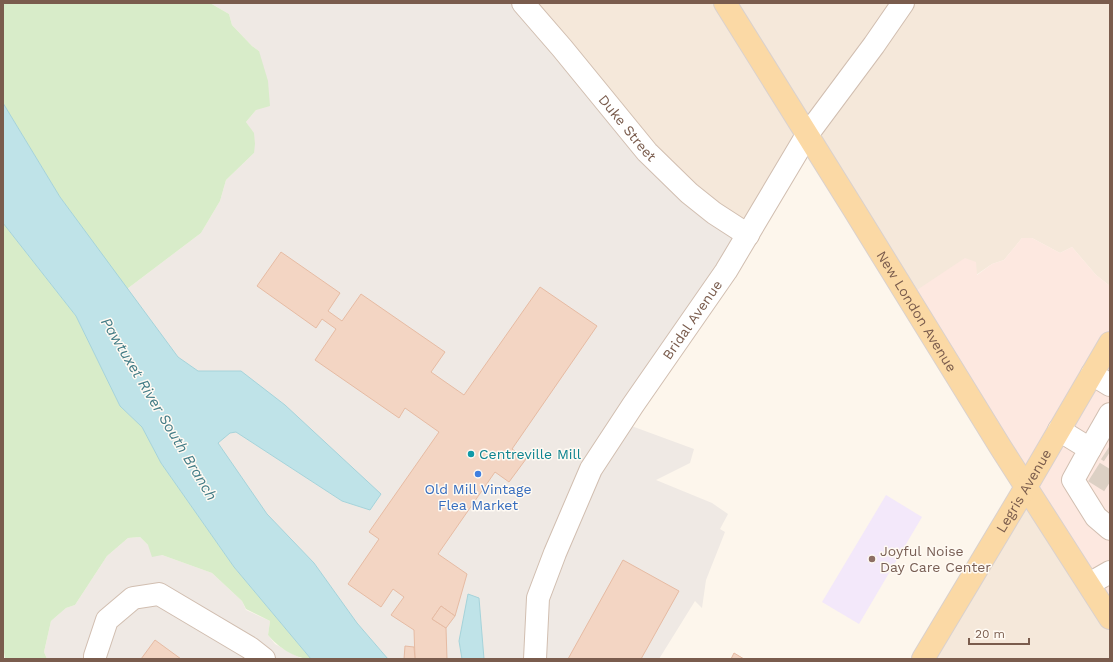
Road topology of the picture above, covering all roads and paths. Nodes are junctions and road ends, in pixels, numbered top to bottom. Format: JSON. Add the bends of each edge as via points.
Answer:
{"nodes":[{"id":1,"x":523,"y":3,"type":"edge"},
{"id":2,"x":725,"y":3,"type":"edge"},
{"id":3,"x":903,"y":3,"type":"edge"},
{"id":4,"x":807,"y":135,"type":"junction"},
{"id":5,"x":748,"y":235,"type":"junction"},
{"id":6,"x":1110,"y":343,"type":"edge"},
{"id":7,"x":1092,"y":374,"type":"junction"},
{"id":8,"x":1110,"y":385,"type":"edge"},
{"id":9,"x":1109,"y":419,"type":"edge"},
{"id":10,"x":1059,"y":430,"type":"junction"},
{"id":11,"x":1093,"y":456,"type":"junction"},
{"id":12,"x":1026,"y":487,"type":"junction"},
{"id":13,"x":1109,"y":525,"type":"edge"},
{"id":14,"x":1110,"y":572,"type":"edge"},
{"id":15,"x":1089,"y":584,"type":"junction"},
{"id":16,"x":1110,"y":618,"type":"edge"},
{"id":17,"x":95,"y":659,"type":"edge"},
{"id":18,"x":264,"y":659,"type":"edge"},
{"id":19,"x":535,"y":659,"type":"edge"},
{"id":20,"x":923,"y":659,"type":"edge"}],
"edges":[{"from":1,"to":5,"type":"street","name":"Duke Street","via":[[647,152],[714,213]]},
{"from":2,"to":4,"type":"main road","name":"New London Avenue"},
{"from":3,"to":4,"type":"street","name":"Bridal Avenue"},
{"from":4,"to":5,"type":"street","name":"Bridal Avenue"},
{"from":4,"to":12,"type":"main road","name":"New London Avenue"},
{"from":5,"to":19,"type":"street","name":"Bridal Avenue","via":[[591,469],[554,553],[538,598]]},
{"from":6,"to":7,"type":"main road","name":"Legris Avenue"},
{"from":7,"to":8,"type":"street"},
{"from":7,"to":10,"type":"main road","name":"Legris Avenue"},
{"from":9,"to":11,"type":"street"},
{"from":10,"to":11,"type":"street"},
{"from":10,"to":12,"type":"main road","name":"Legris Avenue"},
{"from":11,"to":13,"type":"street","via":[[1073,480],[1096,517]]},
{"from":12,"to":15,"type":"main road","name":"New London Avenue"},
{"from":12,"to":20,"type":"main road","name":"Legris Avenue"},
{"from":14,"to":15,"type":"street"},
{"from":15,"to":16,"type":"main road","name":"New London Avenue"},
{"from":17,"to":18,"type":"street","via":[[107,620],[134,598],[159,594]]}]}
